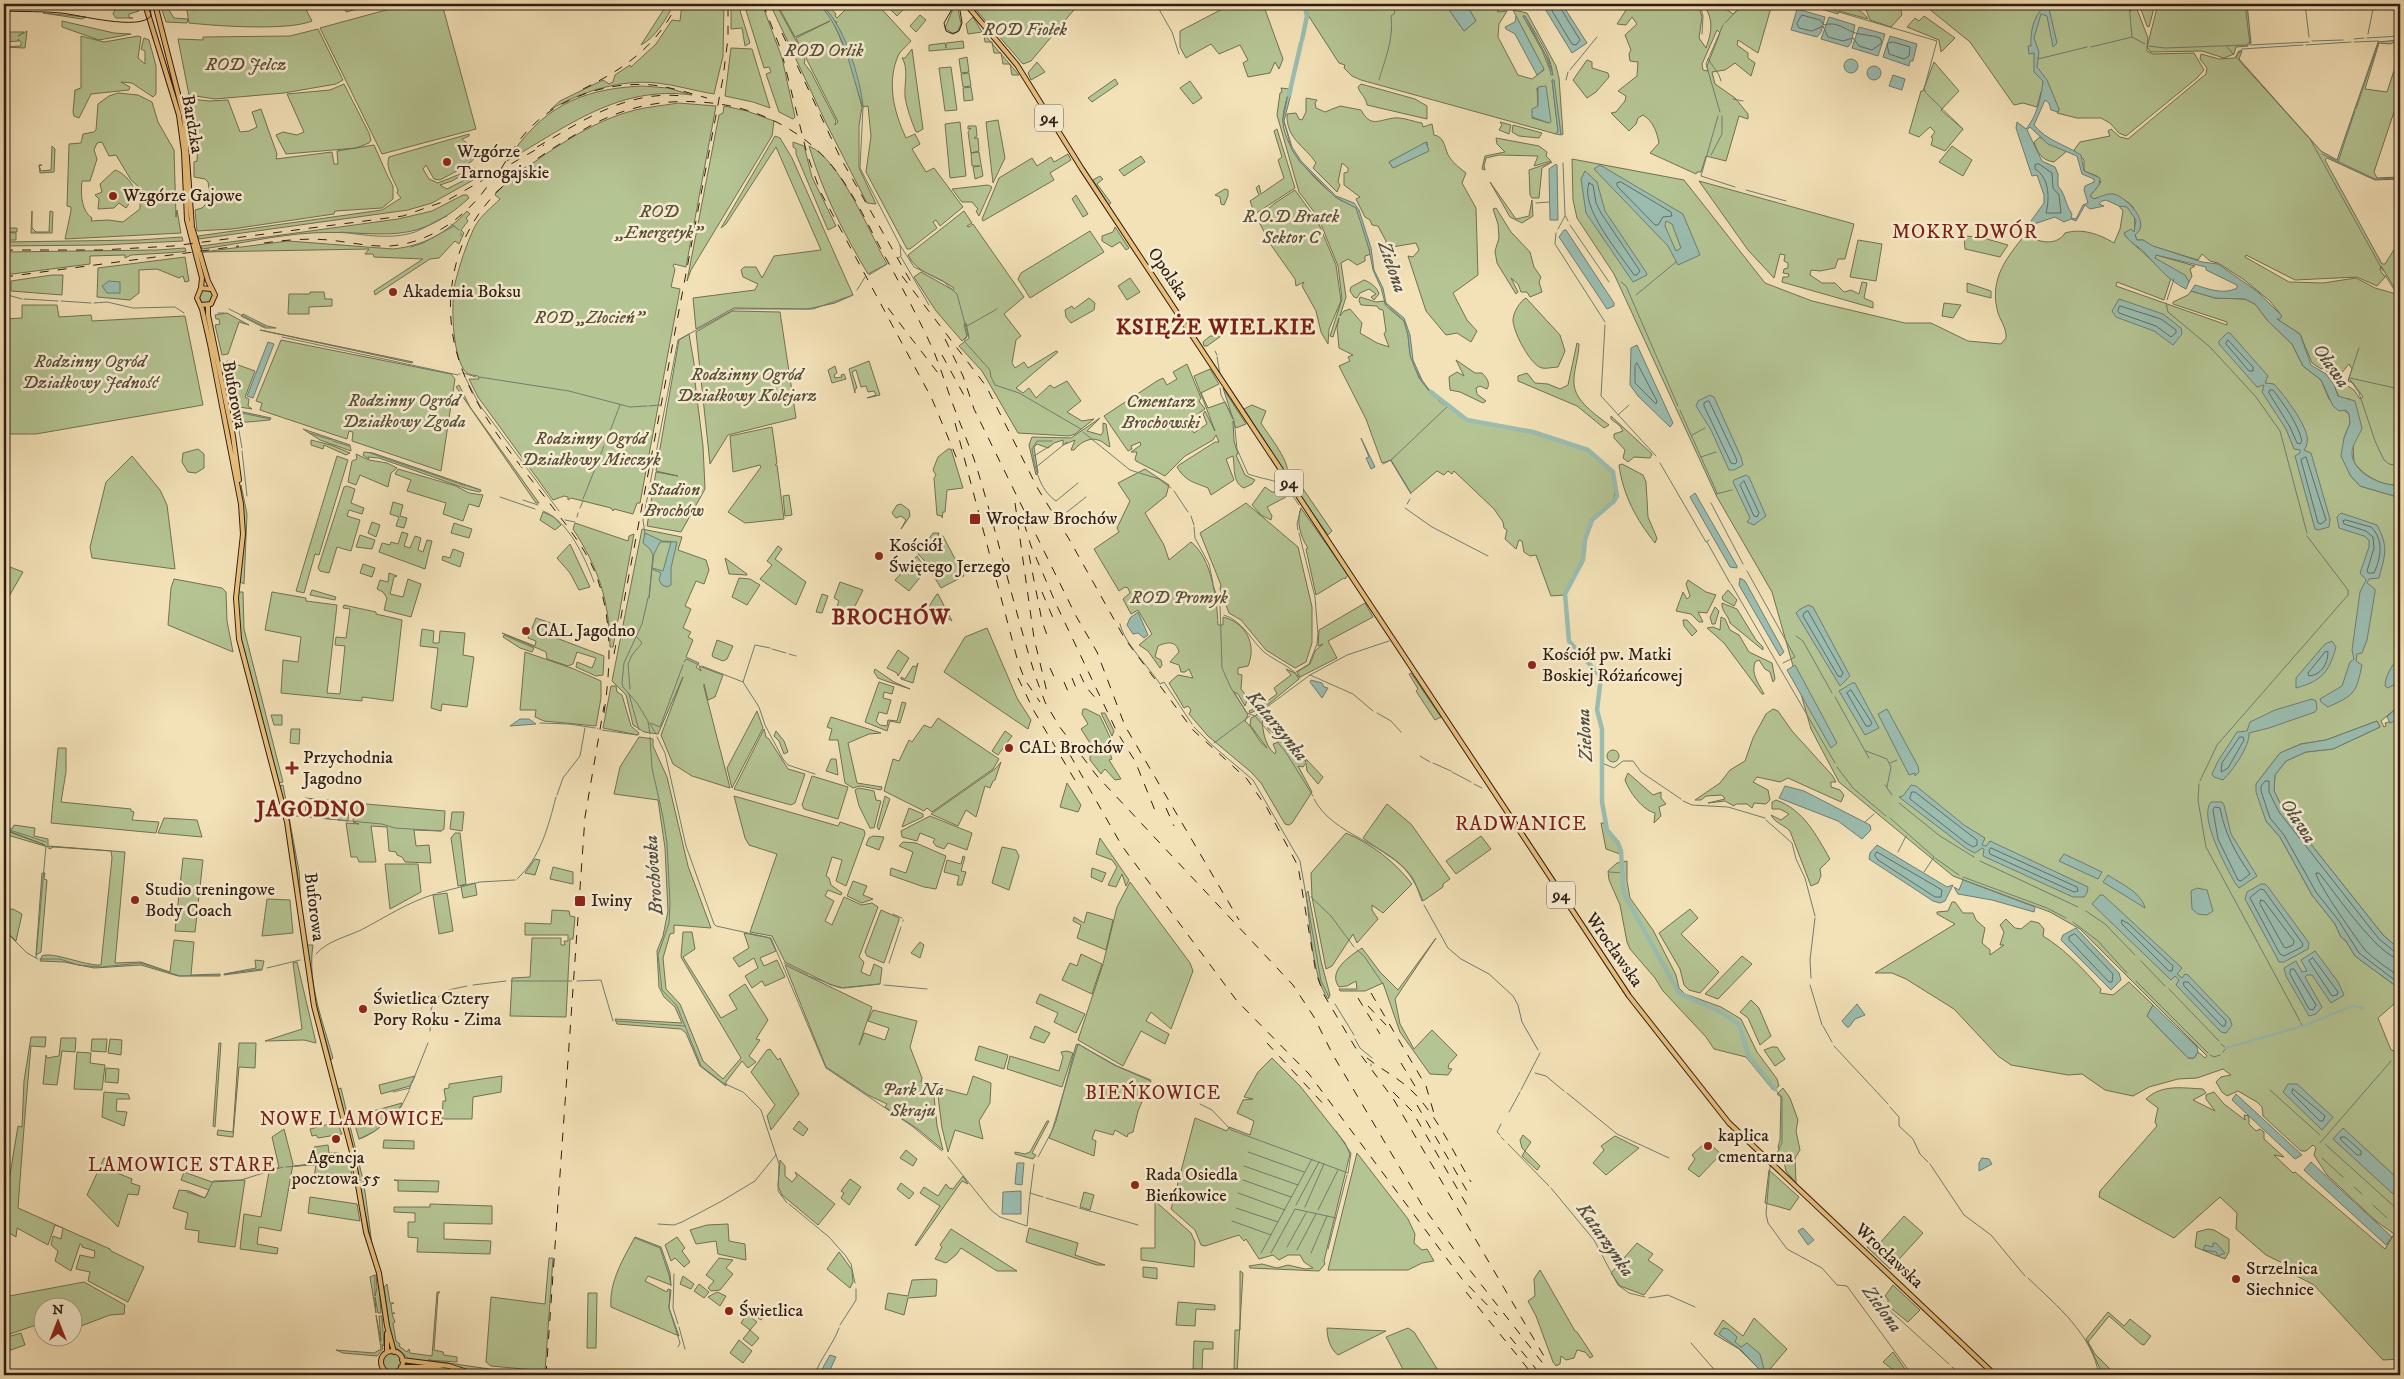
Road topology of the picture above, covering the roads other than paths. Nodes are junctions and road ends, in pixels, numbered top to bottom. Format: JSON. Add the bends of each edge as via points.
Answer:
{"nodes":[{"id":1,"x":145,"y":4,"type":"edge"},
{"id":2,"x":155,"y":4,"type":"edge"},
{"id":3,"x":966,"y":4,"type":"edge"},
{"id":4,"x":196,"y":250,"type":"junction"},
{"id":5,"x":201,"y":288,"type":"junction"},
{"id":6,"x":211,"y":289,"type":"junction"},
{"id":7,"x":201,"y":305,"type":"junction"},
{"id":8,"x":208,"y":306,"type":"junction"},
{"id":9,"x":239,"y":491,"type":"junction"},
{"id":10,"x":1392,"y":639,"type":"joint"},
{"id":11,"x":387,"y":1326,"type":"junction"},
{"id":12,"x":387,"y":1352,"type":"junction"},
{"id":13,"x":394,"y":1352,"type":"junction"},
{"id":14,"x":402,"y":1360,"type":"junction"},
{"id":15,"x":401,"y":1366,"type":"junction"},
{"id":16,"x":396,"y":1373,"type":"edge"},
{"id":17,"x":390,"y":1374,"type":"edge"},
{"id":18,"x":467,"y":1375,"type":"edge"},
{"id":19,"x":476,"y":1375,"type":"edge"},
{"id":20,"x":1995,"y":1375,"type":"edge"}],
"edges":[{"from":1,"to":4,"type":"main road","name":"Bardzka","via":[[179,115],[187,220]]},
{"from":2,"to":4,"type":"main road","name":"Bardzka","via":[[184,117],[190,217]]},
{"from":3,"to":10,"type":"main road","name":"Opolska","number":"94","via":[[1017,65],[1057,132]]},
{"from":4,"to":5,"type":"main road"},
{"from":4,"to":6,"type":"main road"},
{"from":5,"to":6,"type":"main road"},
{"from":5,"to":7,"type":"main road","via":[[196,296]]},
{"from":6,"to":8,"type":"main road","via":[[215,298]]},
{"from":7,"to":8,"type":"main road"},
{"from":7,"to":9,"type":"main road","name":"Buforowa"},
{"from":8,"to":9,"type":"main road","name":"Buforowa","via":[[236,450]]},
{"from":9,"to":11,"type":"main road","name":"Buforowa","via":[[243,534],[236,598],[238,632],[286,822],[314,1006],[353,1156],[366,1232],[380,1277]]},
{"from":10,"to":20,"type":"main road","name":"Wrocławska","number":"94","via":[[1614,975],[1710,1101],[1754,1148]]},
{"from":11,"to":12,"type":"main road","name":"Buforowa"},
{"from":11,"to":13,"type":"main road","name":"Buforowa"},
{"from":12,"to":13,"type":"main road"},
{"from":12,"to":17,"type":"main road","via":[[381,1362]]},
{"from":13,"to":14,"type":"main road"},
{"from":14,"to":15,"type":"main road"},
{"from":14,"to":19,"type":"main road","via":[[455,1367]]},
{"from":15,"to":16,"type":"main road"},
{"from":15,"to":18,"type":"main road","via":[[435,1368]]},
{"from":16,"to":17,"type":"main road"}]}
